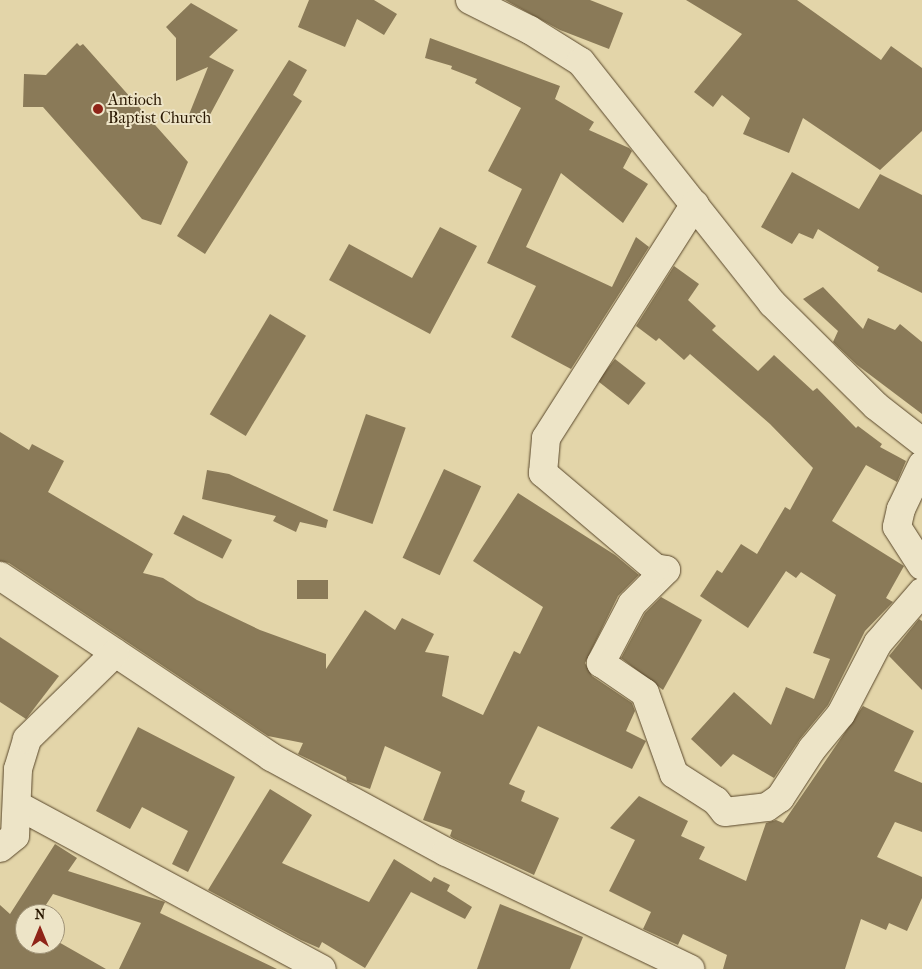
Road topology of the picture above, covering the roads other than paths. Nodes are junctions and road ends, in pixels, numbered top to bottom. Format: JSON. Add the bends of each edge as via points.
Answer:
{"nodes":[{"id":1,"x":470,"y":0,"type":"edge"},
{"id":2,"x":695,"y":204,"type":"junction"},
{"id":3,"x":922,"y":442,"type":"edge"},
{"id":4,"x":922,"y":465,"type":"edge"},
{"id":5,"x":922,"y":566,"type":"edge"},
{"id":6,"x":0,"y":576,"type":"edge"},
{"id":7,"x":922,"y":592,"type":"edge"},
{"id":8,"x":115,"y":653,"type":"junction"},
{"id":9,"x":17,"y":805,"type":"junction"},
{"id":10,"x":0,"y":848,"type":"edge"},
{"id":11,"x":322,"y":969,"type":"edge"},
{"id":12,"x":690,"y":969,"type":"edge"}],
"edges":[{"from":1,"to":2,"type":"street","via":[[530,30],[581,62]]},
{"from":2,"to":3,"type":"street","via":[[772,303],[876,406]]},
{"from":2,"to":7,"type":"street","via":[[546,438],[543,473],[655,568],[666,570],[657,575],[632,604],[601,662],[645,693],[674,774],[716,801],[725,812],[767,807],[780,798],[812,749],[841,714],[878,642]]},
{"from":4,"to":5,"type":"street","via":[[901,509],[897,527]]},
{"from":6,"to":8,"type":"street"},
{"from":8,"to":9,"type":"street","via":[[27,739],[18,769]]},
{"from":8,"to":12,"type":"street","via":[[271,757],[446,852]]},
{"from":9,"to":10,"type":"street","via":[[15,836]]},
{"from":9,"to":11,"type":"street"}]}
